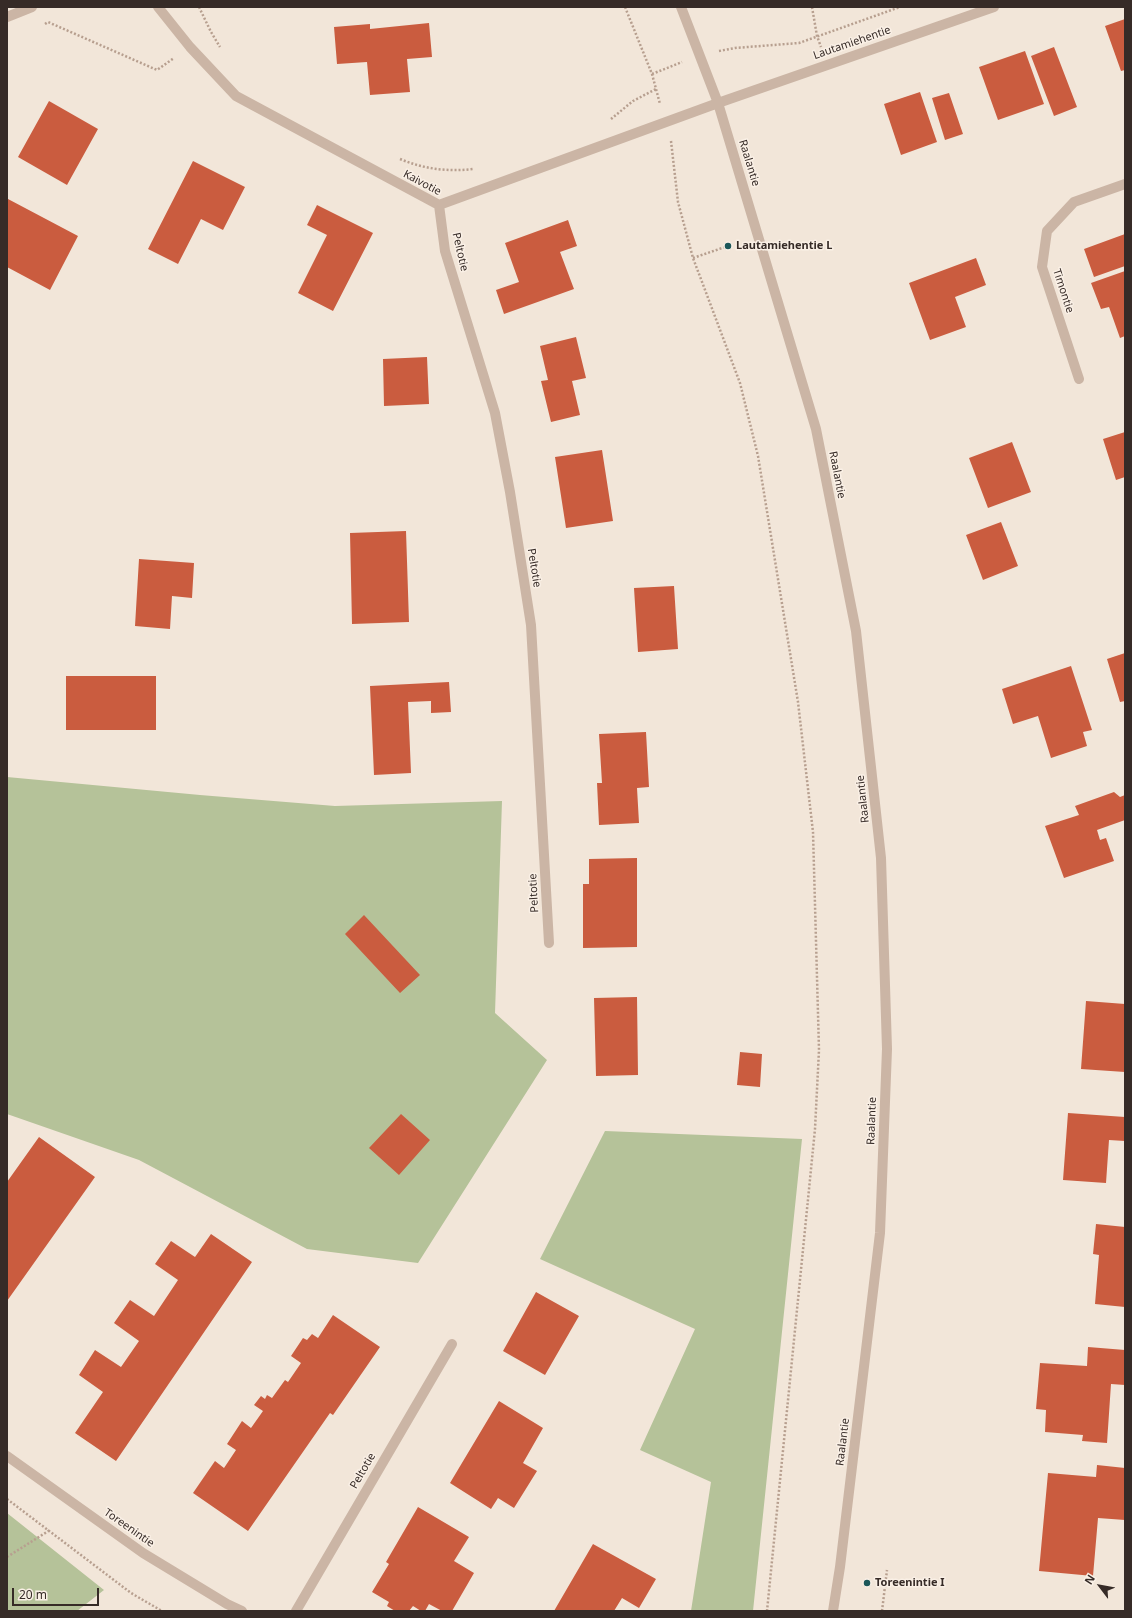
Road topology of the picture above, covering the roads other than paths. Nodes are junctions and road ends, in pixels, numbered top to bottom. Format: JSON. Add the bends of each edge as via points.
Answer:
{"nodes":[{"id":1,"x":32,"y":7,"type":"edge"},
{"id":2,"x":158,"y":7,"type":"edge"},
{"id":3,"x":681,"y":7,"type":"edge"},
{"id":4,"x":994,"y":7,"type":"edge"},
{"id":5,"x":7,"y":17,"type":"edge"},
{"id":6,"x":718,"y":103,"type":"junction"},
{"id":7,"x":1125,"y":184,"type":"edge"},
{"id":8,"x":439,"y":206,"type":"junction"},
{"id":9,"x":1079,"y":379,"type":"dead end"},
{"id":10,"x":549,"y":943,"type":"dead end"},
{"id":11,"x":452,"y":1344,"type":"dead end"},
{"id":12,"x":7,"y":1456,"type":"edge"},
{"id":13,"x":242,"y":1611,"type":"edge"},
{"id":14,"x":296,"y":1611,"type":"edge"},
{"id":15,"x":833,"y":1611,"type":"edge"}],
"edges":[{"from":1,"to":5,"type":"street"},
{"from":2,"to":8,"type":"street","name":"Kaivotie","via":[[190,47],[236,96]]},
{"from":3,"to":6,"type":"street","name":"Raalantie"},
{"from":4,"to":6,"type":"street","name":"Lautamiehentie"},
{"from":6,"to":8,"type":"street","name":"Kaivotie"},
{"from":6,"to":15,"type":"street","name":"Raalantie","via":[[816,430],[856,631],[881,858],[887,1049],[880,1233]]},
{"from":7,"to":9,"type":"street","name":"Timontie","via":[[1074,202],[1046,231],[1042,267]]},
{"from":8,"to":10,"type":"street","name":"Peltotie","via":[[445,251],[495,413],[531,625]]},
{"from":11,"to":14,"type":"street","name":"Peltotie"},
{"from":12,"to":13,"type":"street","name":"Toreenintie","via":[[143,1553]]}]}
